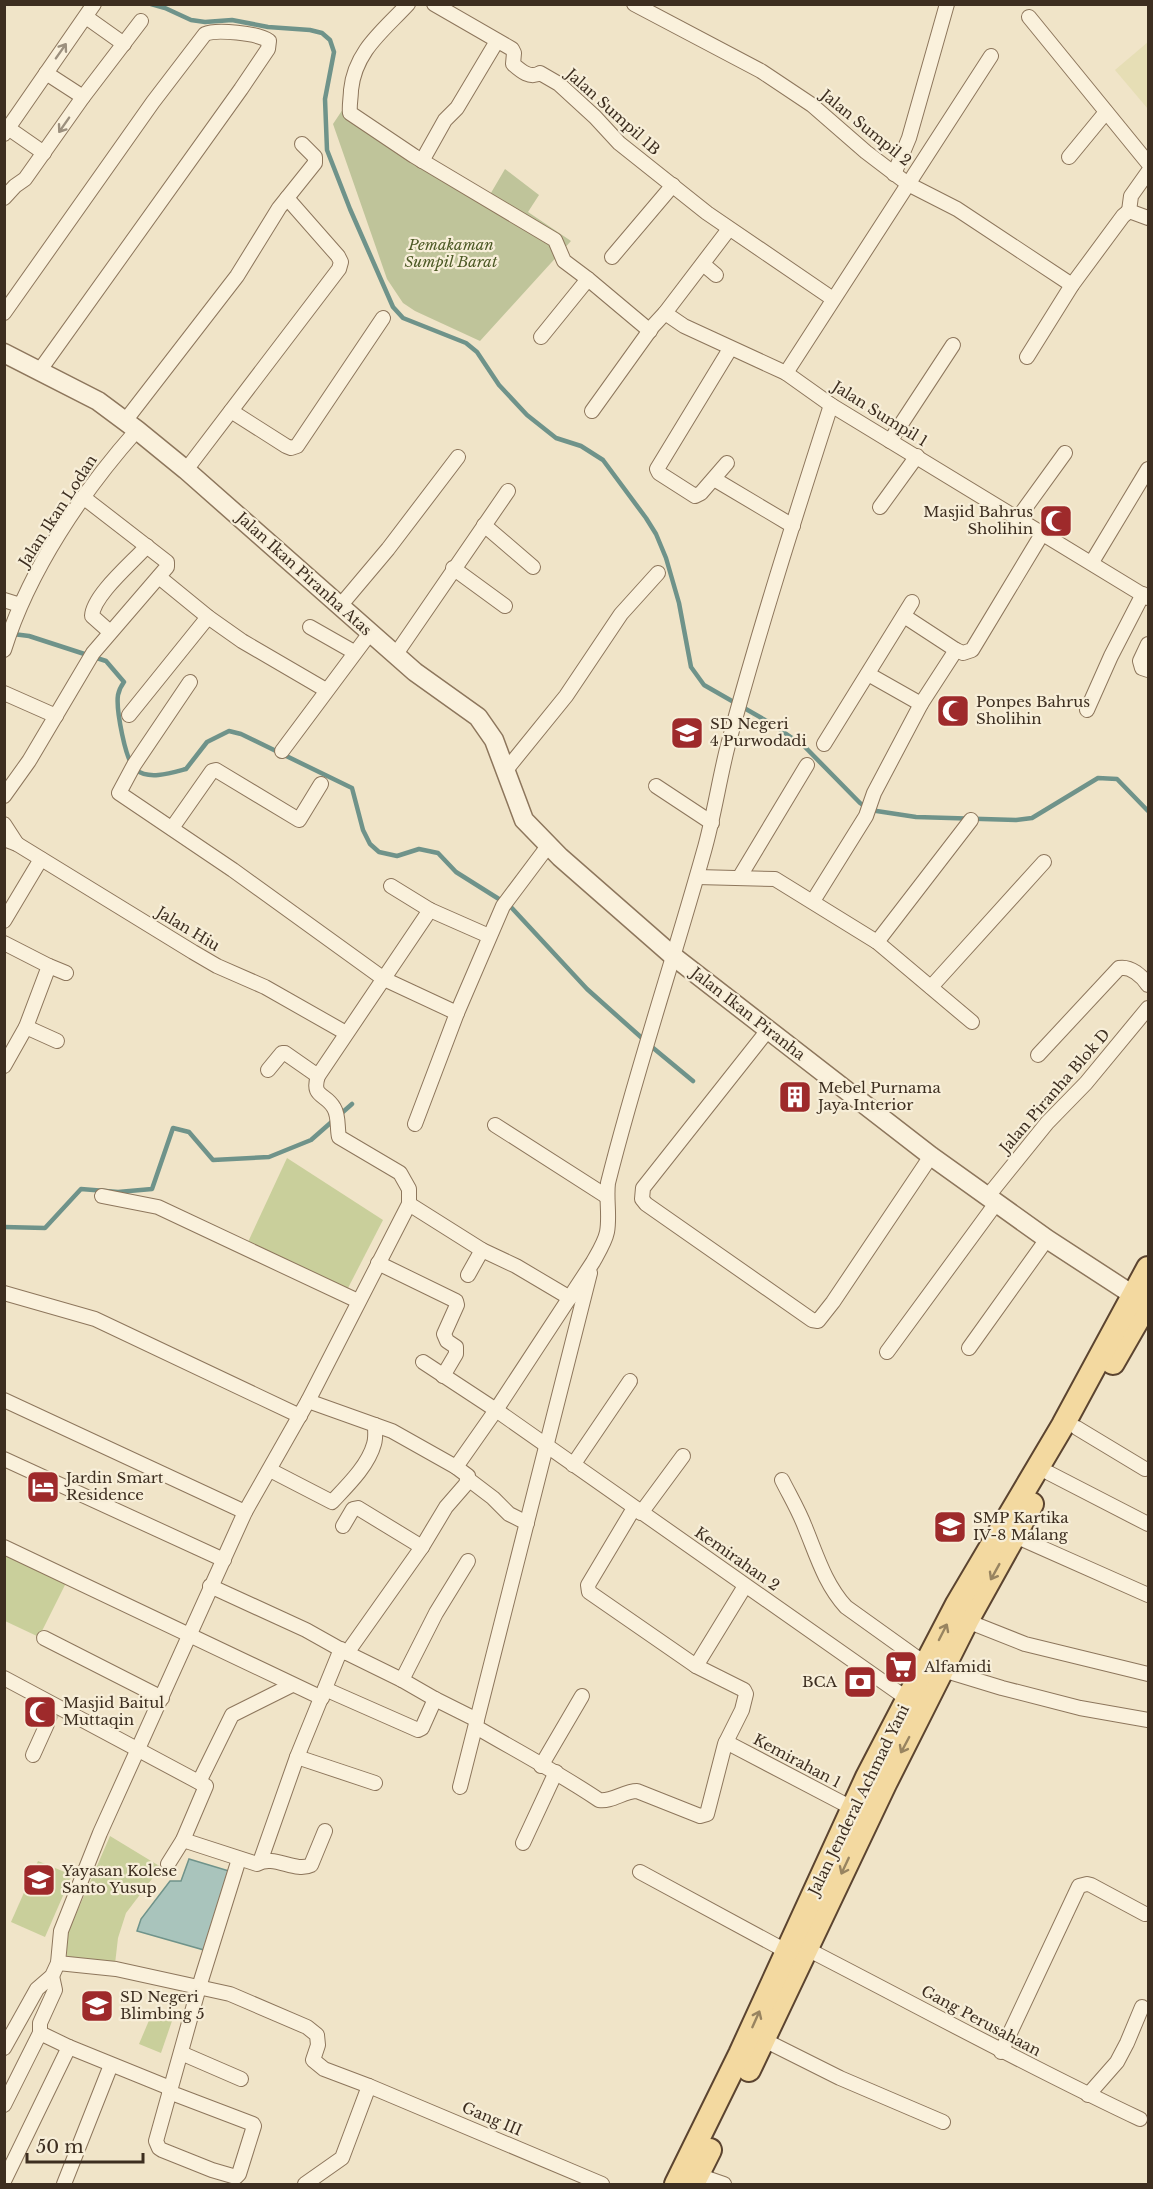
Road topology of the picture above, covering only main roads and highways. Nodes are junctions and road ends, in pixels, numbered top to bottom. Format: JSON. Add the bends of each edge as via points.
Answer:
{"nodes":[{"id":1,"x":1149,"y":1268,"type":"edge"},
{"id":2,"x":1141,"y":1298,"type":"edge"},
{"id":3,"x":935,"y":1667,"type":"junction"},
{"id":4,"x":876,"y":1780,"type":"junction"},
{"id":5,"x":797,"y":1950,"type":"junction"},
{"id":6,"x":696,"y":2180,"type":"edge"},
{"id":7,"x":676,"y":2184,"type":"edge"}],
"edges":[{"from":1,"to":2,"type":"main road","name":"Jalan Jenderal Achmad Yani"},
{"from":2,"to":3,"type":"main road","name":"Jalan Jenderal Achmad Yani","one_way":true,"via":[[1077,1428],[967,1621]]},
{"from":3,"to":2,"type":"main road","name":"Jalan Jenderal Achmad Yani","one_way":true,"via":[[957,1604]]},
{"from":3,"to":4,"type":"main road","name":"Jalan Jenderal Achmad Yani","one_way":true},
{"from":3,"to":4,"type":"main road","name":"Jalan Jenderal Achmad Yani","via":[[909,1700]]},
{"from":4,"to":5,"type":"main road","name":"Jalan Jenderal Achmad Yani","one_way":true},
{"from":4,"to":5,"type":"main road","name":"Jalan Jenderal Achmad Yani","via":[[852,1808]]},
{"from":5,"to":6,"type":"main road","name":"Jalan Jenderal Achmad Yani","via":[[764,2040]]},
{"from":7,"to":5,"type":"main road","name":"Jalan Jenderal Achmad Yani","one_way":true}]}
